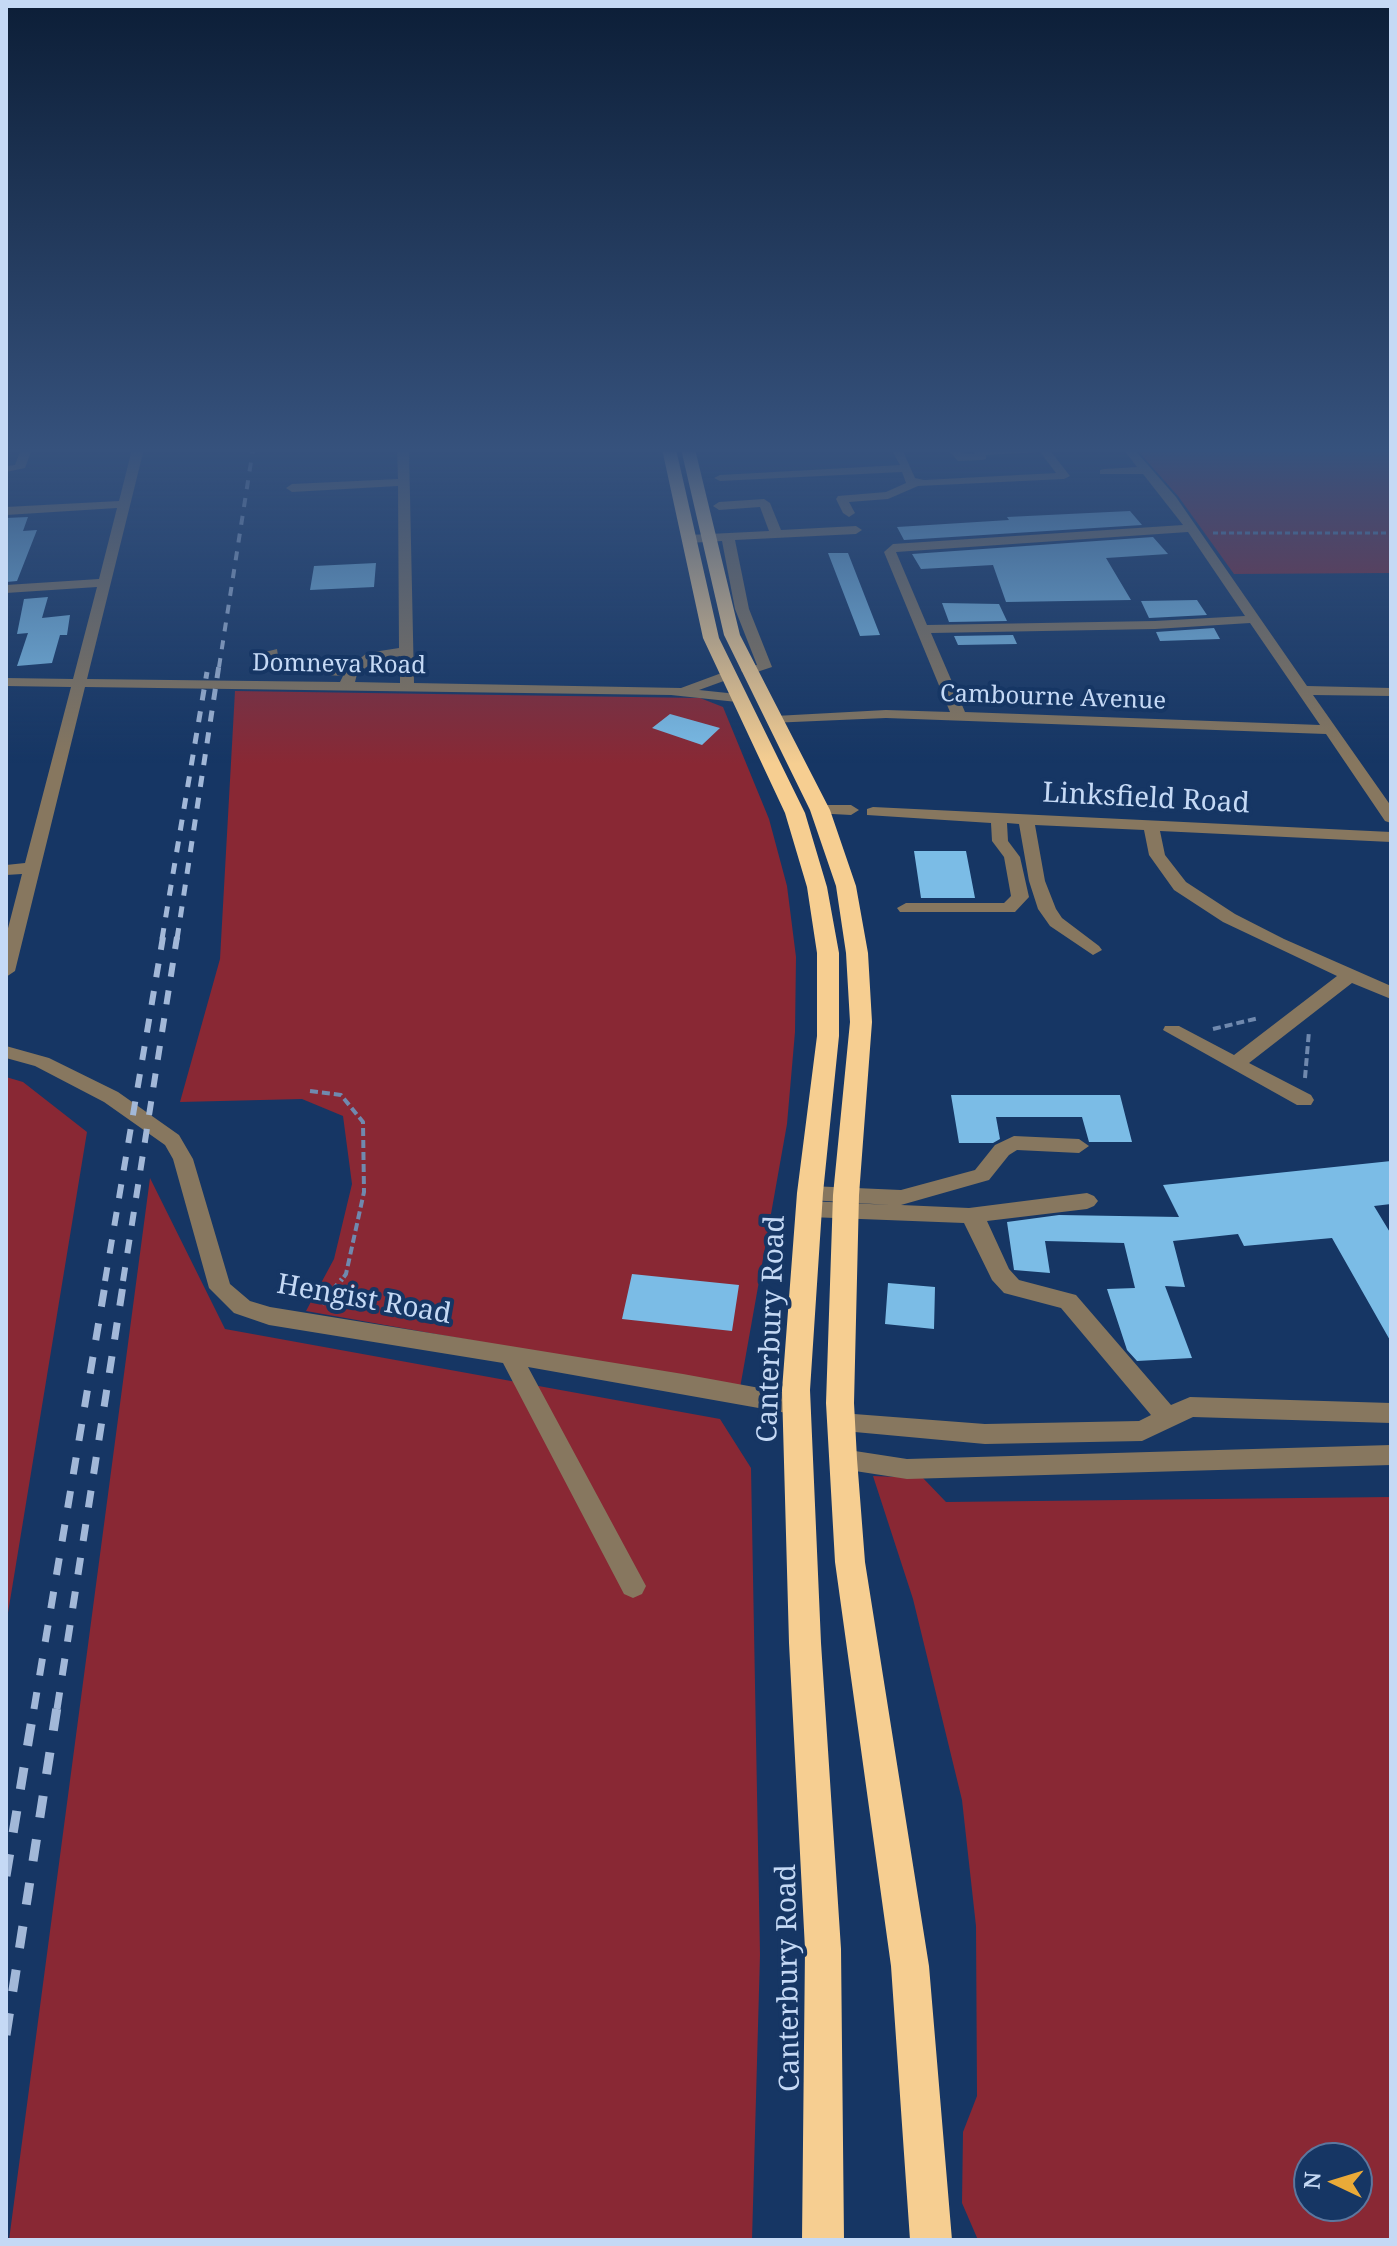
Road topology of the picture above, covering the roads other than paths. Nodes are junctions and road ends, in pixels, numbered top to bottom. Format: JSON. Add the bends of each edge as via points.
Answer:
{"nodes":[{"id":1,"x":112,"y":554,"type":"edge"},
{"id":2,"x":406,"y":554,"type":"edge"},
{"id":3,"x":692,"y":554,"type":"edge"},
{"id":4,"x":713,"y":554,"type":"edge"},
{"id":5,"x":731,"y":554,"type":"edge"},
{"id":6,"x":891,"y":554,"type":"edge"},
{"id":7,"x":1209,"y":554,"type":"edge"},
{"id":8,"x":104,"y":583,"type":"junction"},
{"id":9,"x":6,"y":589,"type":"edge"},
{"id":10,"x":1256,"y":619,"type":"junction"},
{"id":11,"x":920,"y":629,"type":"junction"},
{"id":12,"x":407,"y":651,"type":"junction"},
{"id":13,"x":272,"y":652,"type":"dead end"},
{"id":14,"x":351,"y":672,"type":"junction"},
{"id":15,"x":737,"y":681,"type":"junction"},
{"id":16,"x":6,"y":682,"type":"edge"},
{"id":17,"x":77,"y":683,"type":"junction"},
{"id":18,"x":346,"y":687,"type":"junction"},
{"id":19,"x":407,"y":688,"type":"junction"},
{"id":20,"x":1300,"y":690,"type":"junction"},
{"id":21,"x":1391,"y":692,"type":"edge"},
{"id":22,"x":671,"y":699,"type":"junction"},
{"id":23,"x":959,"y":716,"type":"junction"},
{"id":24,"x":775,"y":720,"type":"junction"},
{"id":25,"x":1329,"y":730,"type":"junction"},
{"id":26,"x":820,"y":810,"type":"junction"},
{"id":27,"x":851,"y":810,"type":"dead end"},
{"id":28,"x":873,"y":812,"type":"dead end"},
{"id":29,"x":999,"y":818,"type":"junction"},
{"id":30,"x":1391,"y":818,"type":"edge"},
{"id":31,"x":1026,"y":819,"type":"junction"},
{"id":32,"x":1151,"y":825,"type":"junction"},
{"id":33,"x":1391,"y":837,"type":"edge"},
{"id":34,"x":30,"y":868,"type":"junction"},
{"id":35,"x":6,"y":870,"type":"edge"},
{"id":36,"x":906,"y":908,"type":"dead end"},
{"id":37,"x":1093,"y":950,"type":"dead end"},
{"id":38,"x":6,"y":971,"type":"edge"},
{"id":39,"x":1349,"y":976,"type":"junction"},
{"id":40,"x":1391,"y":993,"type":"edge"},
{"id":41,"x":1172,"y":1030,"type":"dead end"},
{"id":42,"x":6,"y":1052,"type":"edge"},
{"id":43,"x":1235,"y":1064,"type":"junction"},
{"id":44,"x":1304,"y":1100,"type":"dead end"},
{"id":45,"x":1079,"y":1146,"type":"dead end"},
{"id":46,"x":810,"y":1201,"type":"junction"},
{"id":47,"x":1087,"y":1201,"type":"dead end"},
{"id":48,"x":846,"y":1203,"type":"junction"},
{"id":49,"x":969,"y":1216,"type":"junction"},
{"id":50,"x":510,"y":1355,"type":"junction"},
{"id":51,"x":798,"y":1405,"type":"junction"},
{"id":52,"x":1391,"y":1413,"type":"edge"},
{"id":53,"x":1168,"y":1418,"type":"junction"},
{"id":54,"x":841,"y":1423,"type":"junction"},
{"id":55,"x":1391,"y":1455,"type":"edge"},
{"id":56,"x":842,"y":1459,"type":"junction"},
{"id":57,"x":633,"y":1586,"type":"dead end"},
{"id":58,"x":823,"y":2240,"type":"edge"},
{"id":59,"x":931,"y":2240,"type":"edge"}],
"edges":[{"from":1,"to":8,"type":"street"},
{"from":2,"to":12,"type":"street"},
{"from":3,"to":15,"type":"highway","name":"Canterbury Road","via":[[708,626]]},
{"from":4,"to":15,"type":"highway","name":"Canterbury Road"},
{"from":5,"to":15,"type":"street","via":[[742,609],[765,667]]},
{"from":6,"to":11,"type":"street"},
{"from":7,"to":10,"type":"street"},
{"from":8,"to":9,"type":"street"},
{"from":8,"to":17,"type":"street"},
{"from":10,"to":11,"type":"street"},
{"from":10,"to":20,"type":"street"},
{"from":11,"to":23,"type":"street"},
{"from":12,"to":14,"type":"street","via":[[372,656]]},
{"from":12,"to":19,"type":"street"},
{"from":13,"to":14,"type":"street","via":[[272,665],[282,669]]},
{"from":14,"to":18,"type":"street"},
{"from":15,"to":22,"type":"street","name":"Domneva Road"},
{"from":15,"to":22,"type":"street","name":"Domneva Road","via":[[698,687]]},
{"from":15,"to":24,"type":"highway","name":"Canterbury Road"},
{"from":15,"to":46,"type":"highway","name":"Canterbury Road","via":[[795,813],[817,887],[828,953],[828,1036]]},
{"from":16,"to":17,"type":"street","name":"Domneva Road"},
{"from":17,"to":18,"type":"street","name":"Domneva Road"},
{"from":17,"to":34,"type":"street"},
{"from":18,"to":19,"type":"street","name":"Domneva Road"},
{"from":19,"to":22,"type":"street","name":"Domneva Road"},
{"from":20,"to":21,"type":"street"},
{"from":20,"to":25,"type":"street"},
{"from":23,"to":24,"type":"street","name":"Cambourne Avenue"},
{"from":23,"to":25,"type":"street","name":"Cambourne Avenue"},
{"from":24,"to":26,"type":"highway","name":"Canterbury Road"},
{"from":25,"to":30,"type":"street"},
{"from":26,"to":27,"type":"street"},
{"from":26,"to":48,"type":"highway","name":"Canterbury Road","via":[[846,886],[857,953],[861,1022]]},
{"from":28,"to":29,"type":"street","name":"Linksfield Road"},
{"from":29,"to":31,"type":"street","name":"Linksfield Road"},
{"from":29,"to":36,"type":"street","via":[[1000,841],[1012,857],[1020,897],[1009,908]]},
{"from":31,"to":32,"type":"street","name":"Linksfield Road"},
{"from":31,"to":37,"type":"street","via":[[1047,909]]},
{"from":32,"to":33,"type":"street","name":"Linksfield Road"},
{"from":32,"to":39,"type":"street","via":[[1157,855],[1180,886],[1229,918]]},
{"from":34,"to":35,"type":"street"},
{"from":34,"to":38,"type":"street"},
{"from":39,"to":40,"type":"street"},
{"from":39,"to":43,"type":"street"},
{"from":41,"to":43,"type":"street"},
{"from":42,"to":50,"type":"street","name":"Hengist Road","via":[[42,1062],[111,1097],[172,1140],[183,1159],[220,1288],[242,1307],[269,1316]]},
{"from":43,"to":44,"type":"street"},
{"from":45,"to":48,"type":"street","via":[[1014,1143],[982,1175],[966,1181],[901,1198]]},
{"from":46,"to":48,"type":"street"},
{"from":46,"to":51,"type":"highway","name":"Canterbury Road"},
{"from":47,"to":49,"type":"street"},
{"from":48,"to":49,"type":"street"},
{"from":48,"to":54,"type":"highway","name":"Canterbury Road"},
{"from":49,"to":53,"type":"street","via":[[1012,1287],[1068,1301]]},
{"from":50,"to":51,"type":"street","name":"Hengist Road"},
{"from":50,"to":57,"type":"street"},
{"from":51,"to":58,"type":"highway","name":"Canterbury Road","via":[[823,1949]]},
{"from":52,"to":53,"type":"street","via":[[1190,1407]]},
{"from":53,"to":54,"type":"street","via":[[1142,1431],[985,1434]]},
{"from":54,"to":56,"type":"highway","name":"Canterbury Road"},
{"from":55,"to":56,"type":"street","via":[[916,1469]]},
{"from":56,"to":59,"type":"highway","name":"Canterbury Road","via":[[850,1562],[910,1966]]}]}
